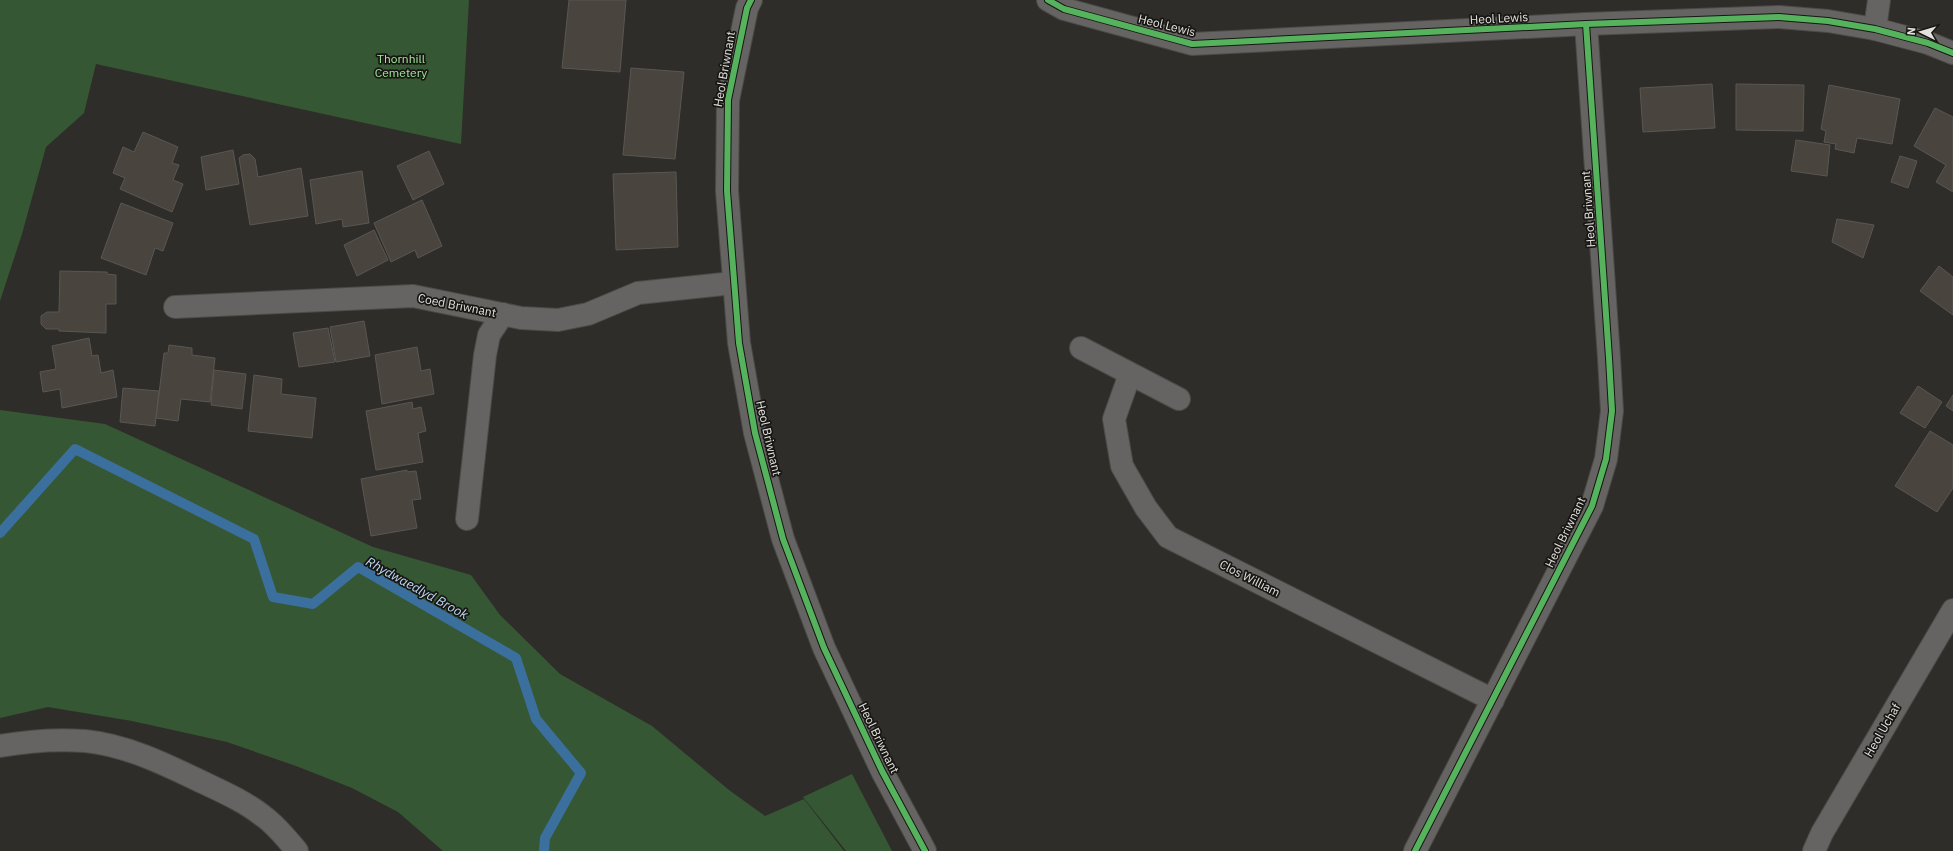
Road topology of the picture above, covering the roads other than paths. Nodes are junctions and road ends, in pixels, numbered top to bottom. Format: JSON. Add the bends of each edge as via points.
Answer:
{"nodes":[{"id":1,"x":751,"y":0,"type":"edge"},
{"id":2,"x":1048,"y":0,"type":"edge"},
{"id":3,"x":1879,"y":0,"type":"edge"},
{"id":4,"x":1586,"y":24,"type":"junction"},
{"id":5,"x":1875,"y":29,"type":"junction"},
{"id":6,"x":1953,"y":53,"type":"edge"},
{"id":7,"x":733,"y":283,"type":"junction"},
{"id":8,"x":174,"y":307,"type":"dead end"},
{"id":9,"x":503,"y":314,"type":"junction"},
{"id":10,"x":1081,"y":348,"type":"dead end"},
{"id":11,"x":1130,"y":374,"type":"junction"},
{"id":12,"x":1179,"y":399,"type":"dead end"},
{"id":13,"x":467,"y":519,"type":"dead end"},
{"id":14,"x":1953,"y":610,"type":"edge"},
{"id":15,"x":1493,"y":700,"type":"junction"},
{"id":16,"x":0,"y":746,"type":"edge"},
{"id":17,"x":297,"y":851,"type":"edge"},
{"id":18,"x":925,"y":851,"type":"edge"},
{"id":19,"x":1415,"y":851,"type":"edge"},
{"id":20,"x":1814,"y":851,"type":"edge"}],
"edges":[{"from":1,"to":7,"type":"street","name":"Heol Briwnant","via":[[746,8],[728,100],[727,191]]},
{"from":2,"to":4,"type":"street","name":"Heol Lewis","via":[[1064,9],[1192,44]]},
{"from":3,"to":5,"type":"street"},
{"from":4,"to":5,"type":"street","name":"Heol Lewis","via":[[1779,17],[1828,21]]},
{"from":4,"to":15,"type":"street","name":"Heol Briwnant","via":[[1610,358],[1612,411],[1606,459],[1592,506]]},
{"from":5,"to":6,"type":"street","name":"Heol Lewis","via":[[1928,43]]},
{"from":7,"to":9,"type":"street","name":"Coed Briwnant","via":[[638,293],[588,314],[558,320],[521,318]]},
{"from":7,"to":18,"type":"street","name":"Heol Briwnant","via":[[739,342],[755,433],[783,539],[824,648],[882,771]]},
{"from":8,"to":9,"type":"street","name":"Coed Briwnant","via":[[413,296]]},
{"from":9,"to":13,"type":"street","via":[[489,335],[485,355]]},
{"from":10,"to":11,"type":"street"},
{"from":11,"to":12,"type":"street"},
{"from":11,"to":15,"type":"street","name":"Clos William","via":[[1114,419],[1122,466],[1146,508],[1168,537]]},
{"from":14,"to":20,"type":"street","name":"Heol Uchaf","via":[[1826,826]]},
{"from":15,"to":19,"type":"street","name":"Heol Briwnant"},
{"from":16,"to":17,"type":"street","via":[[43,741],[86,741],[128,750],[240,800],[264,816]]}]}
